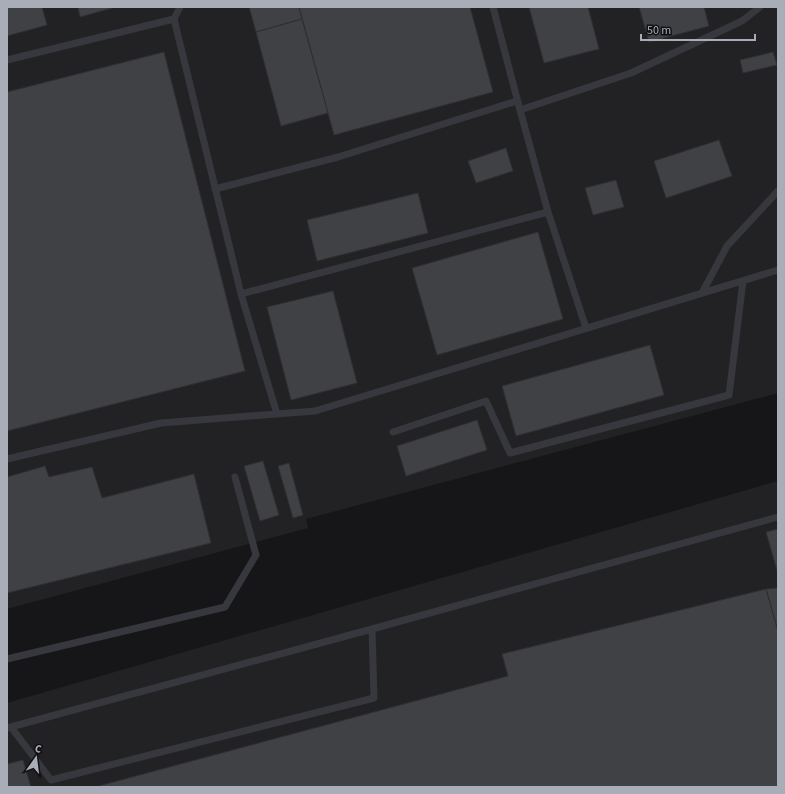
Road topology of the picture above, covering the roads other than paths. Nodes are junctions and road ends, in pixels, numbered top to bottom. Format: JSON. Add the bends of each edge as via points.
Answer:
{"nodes":[{"id":1,"x":180,"y":7,"type":"edge"},
{"id":2,"x":493,"y":7,"type":"edge"},
{"id":3,"x":760,"y":7,"type":"edge"},
{"id":4,"x":174,"y":19,"type":"junction"},
{"id":5,"x":7,"y":60,"type":"edge"},
{"id":6,"x":518,"y":101,"type":"junction"},
{"id":7,"x":520,"y":110,"type":"junction"},
{"id":8,"x":215,"y":189,"type":"junction"},
{"id":9,"x":778,"y":191,"type":"edge"},
{"id":10,"x":548,"y":212,"type":"junction"},
{"id":11,"x":778,"y":270,"type":"edge"},
{"id":12,"x":743,"y":281,"type":"junction"},
{"id":13,"x":702,"y":293,"type":"junction"},
{"id":14,"x":241,"y":294,"type":"junction"},
{"id":15,"x":586,"y":328,"type":"junction"},
{"id":16,"x":277,"y":414,"type":"junction"},
{"id":17,"x":393,"y":432,"type":"dead end"},
{"id":18,"x":7,"y":459,"type":"edge"},
{"id":19,"x":234,"y":477,"type":"dead end"},
{"id":20,"x":778,"y":517,"type":"edge"},
{"id":21,"x":372,"y":629,"type":"junction"},
{"id":22,"x":7,"y":659,"type":"edge"},
{"id":23,"x":9,"y":727,"type":"edge"}],
"edges":[{"from":1,"to":4,"type":"lane"},
{"from":2,"to":6,"type":"lane"},
{"from":3,"to":7,"type":"lane","via":[[742,21],[631,73]]},
{"from":4,"to":5,"type":"lane"},
{"from":4,"to":8,"type":"lane"},
{"from":6,"to":7,"type":"lane"},
{"from":6,"to":8,"type":"lane","via":[[338,157]]},
{"from":7,"to":10,"type":"lane"},
{"from":8,"to":14,"type":"lane"},
{"from":9,"to":13,"type":"lane","via":[[727,246]]},
{"from":10,"to":14,"type":"lane"},
{"from":10,"to":15,"type":"lane"},
{"from":11,"to":12,"type":"lane"},
{"from":12,"to":13,"type":"lane"},
{"from":12,"to":17,"type":"lane","via":[[729,395],[510,453],[486,401]]},
{"from":13,"to":15,"type":"lane"},
{"from":14,"to":16,"type":"lane"},
{"from":15,"to":16,"type":"lane","via":[[315,411]]},
{"from":16,"to":18,"type":"lane","via":[[161,423]]},
{"from":19,"to":22,"type":"lane","via":[[256,554],[225,607]]},
{"from":20,"to":21,"type":"lane"},
{"from":21,"to":23,"type":"lane"},
{"from":21,"to":23,"type":"lane","via":[[374,698],[51,780]]}]}
